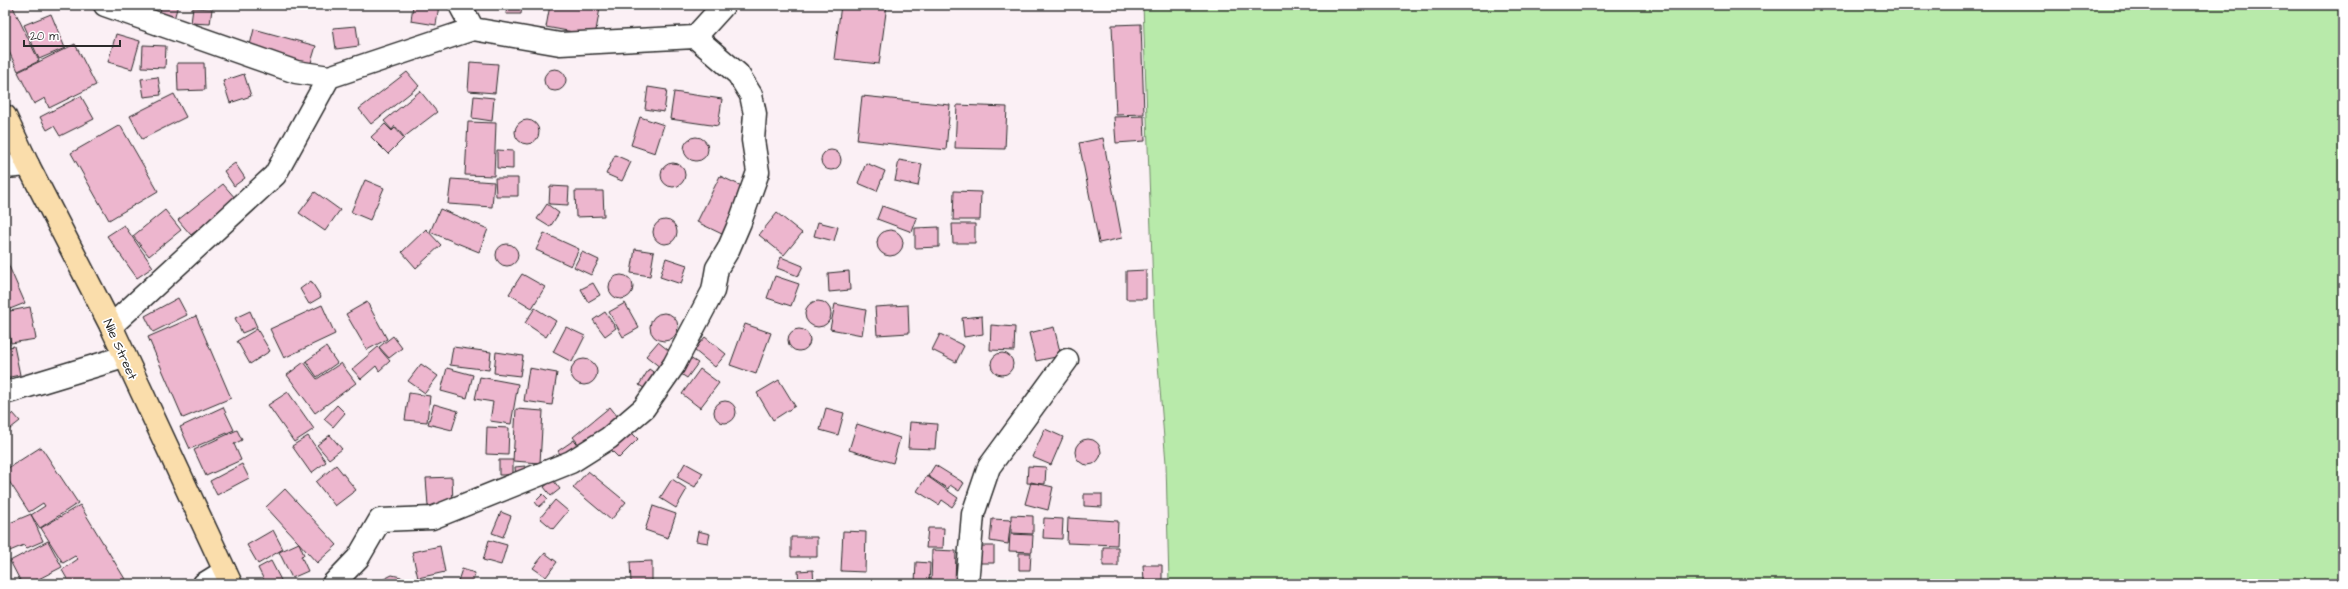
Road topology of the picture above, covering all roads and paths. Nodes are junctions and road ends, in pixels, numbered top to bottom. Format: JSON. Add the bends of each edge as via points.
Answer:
{"nodes":[{"id":1,"x":106,"y":5,"type":"edge"},
{"id":2,"x":460,"y":5,"type":"edge"},
{"id":3,"x":724,"y":5,"type":"edge"},
{"id":4,"x":473,"y":29,"type":"junction"},
{"id":5,"x":695,"y":37,"type":"junction"},
{"id":6,"x":329,"y":77,"type":"junction"},
{"id":7,"x":5,"y":116,"type":"edge"},
{"id":8,"x":28,"y":165,"type":"junction"},
{"id":9,"x":5,"y":167,"type":"edge"},
{"id":10,"x":111,"y":326,"type":"junction"},
{"id":11,"x":124,"y":357,"type":"junction"},
{"id":12,"x":1067,"y":360,"type":"dead end"},
{"id":13,"x":5,"y":393,"type":"edge"},
{"id":14,"x":228,"y":578,"type":"edge"},
{"id":15,"x":204,"y":584,"type":"edge"},
{"id":16,"x":333,"y":584,"type":"edge"},
{"id":17,"x":967,"y":584,"type":"edge"}],
"edges":[{"from":1,"to":6,"type":"street","via":[[296,72]]},
{"from":2,"to":4,"type":"street"},
{"from":3,"to":5,"type":"street"},
{"from":4,"to":5,"type":"street","via":[[560,44]]},
{"from":4,"to":6,"type":"street"},
{"from":5,"to":16,"type":"street","via":[[738,74],[751,95],[755,114],[753,140],[758,172],[740,222],[717,268],[713,291],[674,365],[644,408],[609,438],[571,462],[432,518],[380,520],[358,558]]},
{"from":6,"to":10,"type":"street","via":[[275,174]]},
{"from":7,"to":8,"type":"main road","name":"Nile Street"},
{"from":8,"to":9,"type":"street"},
{"from":8,"to":10,"type":"main road","name":"Nile Street"},
{"from":10,"to":11,"type":"main road","name":"Nile Street"},
{"from":11,"to":13,"type":"street"},
{"from":11,"to":14,"type":"main road","name":"Nile Street"},
{"from":12,"to":17,"type":"street","via":[[989,467],[973,514]]},
{"from":14,"to":15,"type":"street"}]}
